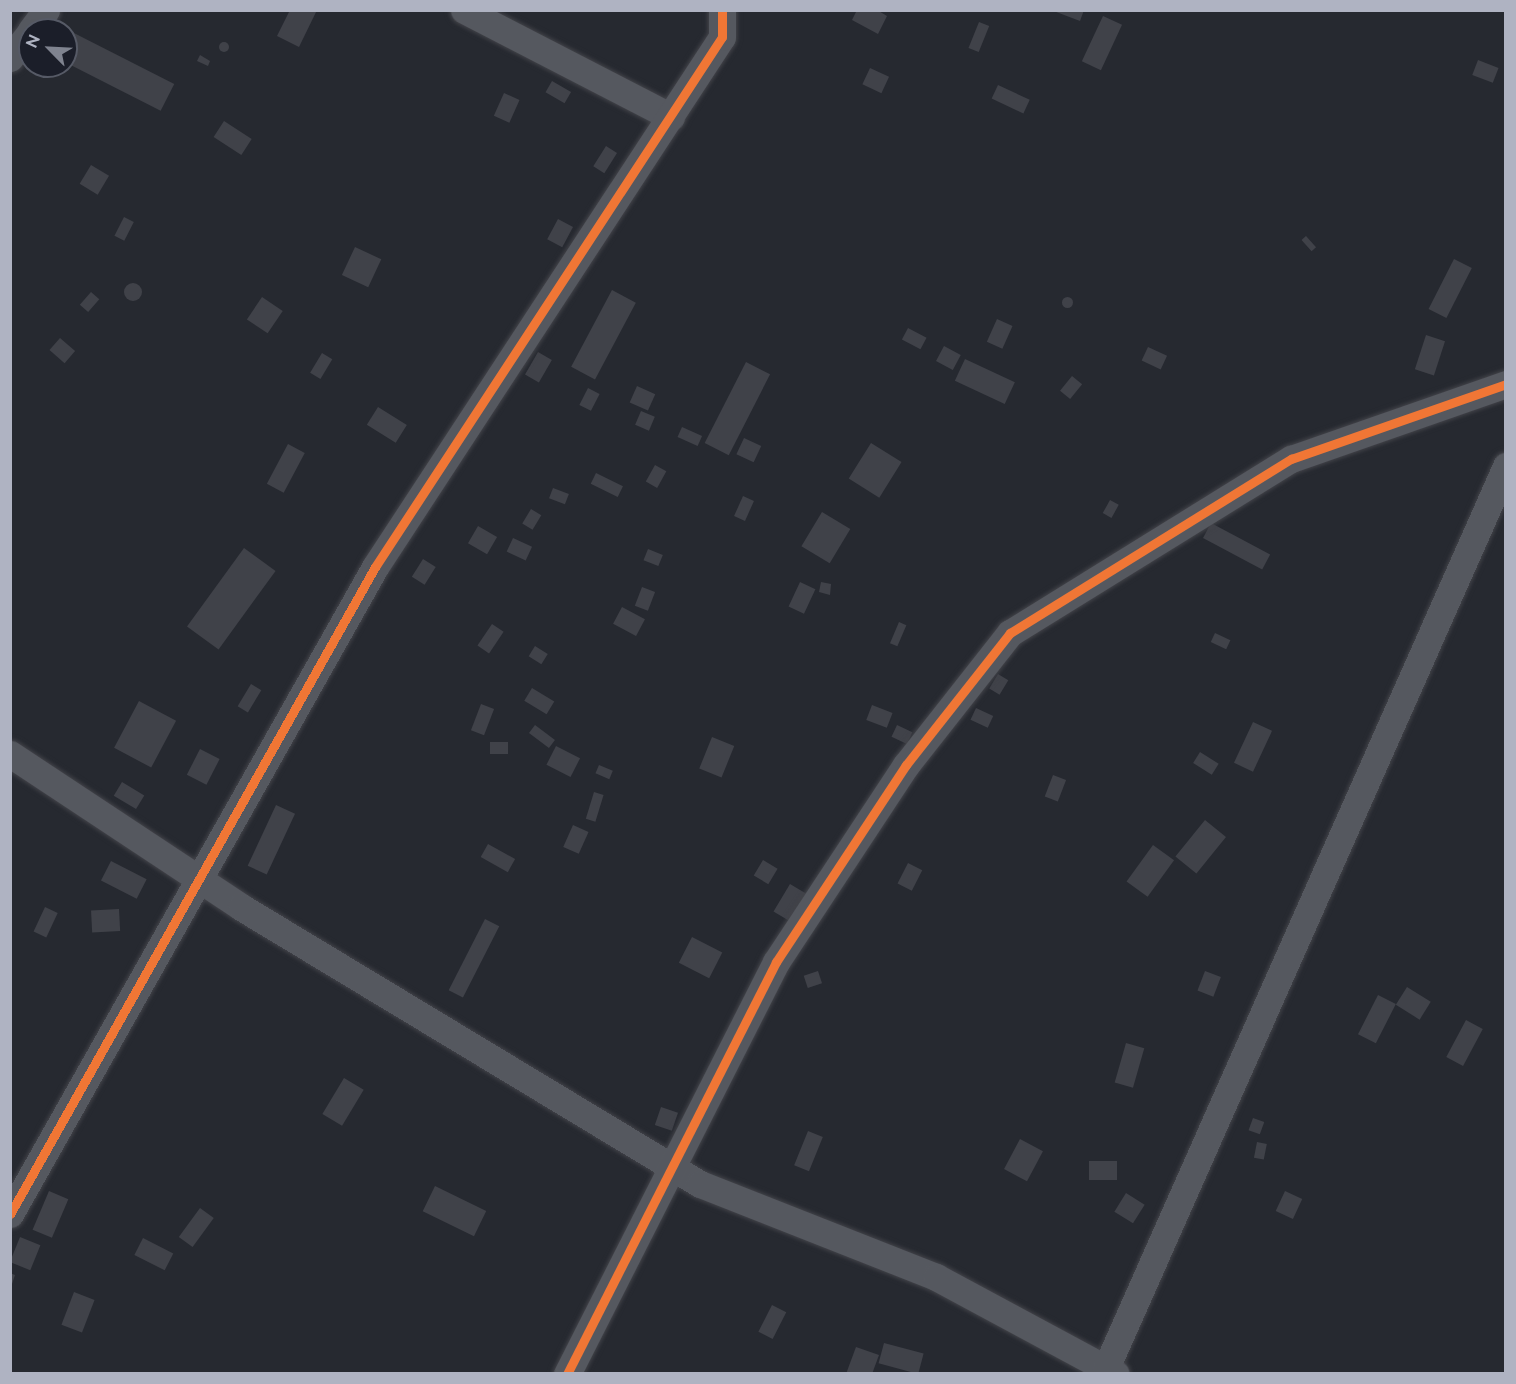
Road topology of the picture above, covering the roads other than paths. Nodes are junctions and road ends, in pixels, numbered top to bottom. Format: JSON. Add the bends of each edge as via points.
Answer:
{"nodes":[{"id":1,"x":464,"y":10,"type":"edge"},
{"id":2,"x":722,"y":10,"type":"edge"},
{"id":3,"x":670,"y":117,"type":"junction"},
{"id":4,"x":1506,"y":384,"type":"edge"},
{"id":5,"x":1506,"y":466,"type":"edge"},
{"id":6,"x":10,"y":754,"type":"edge"},
{"id":7,"x":198,"y":879,"type":"junction"},
{"id":8,"x":672,"y":1167,"type":"junction"},
{"id":9,"x":10,"y":1214,"type":"edge"},
{"id":10,"x":1111,"y":1371,"type":"edge"},
{"id":11,"x":567,"y":1374,"type":"edge"}],
"edges":[{"from":1,"to":3,"type":"street"},
{"from":2,"to":3,"type":"street","via":[[722,37]]},
{"from":3,"to":7,"type":"street","via":[[375,567]]},
{"from":4,"to":8,"type":"street","via":[[1291,459],[1010,633],[906,765],[776,962]]},
{"from":5,"to":10,"type":"street"},
{"from":6,"to":7,"type":"street"},
{"from":7,"to":8,"type":"street"},
{"from":7,"to":9,"type":"street"},
{"from":8,"to":10,"type":"street","via":[[700,1184],[936,1277]]},
{"from":8,"to":11,"type":"street"}]}
